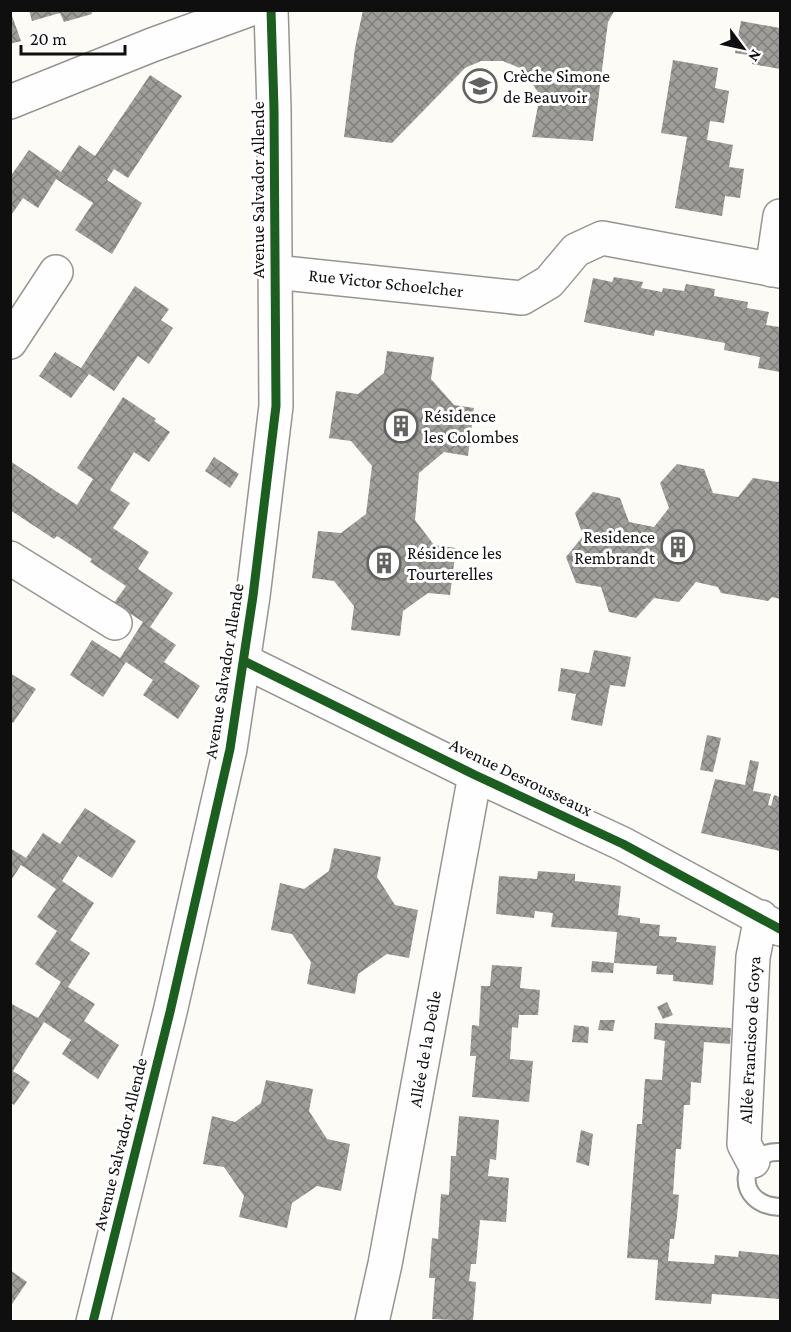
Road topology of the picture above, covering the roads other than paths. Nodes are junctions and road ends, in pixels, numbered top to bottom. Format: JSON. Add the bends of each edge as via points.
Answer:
{"nodes":[{"id":1,"x":248,"y":10,"type":"edge"},
{"id":2,"x":271,"y":10,"type":"edge"},
{"id":3,"x":10,"y":102,"type":"edge"},
{"id":4,"x":780,"y":216,"type":"edge"},
{"id":5,"x":776,"y":270,"type":"edge"},
{"id":6,"x":56,"y":272,"type":"dead end"},
{"id":7,"x":275,"y":272,"type":"junction"},
{"id":8,"x":10,"y":342,"type":"edge"},
{"id":9,"x":10,"y":558,"type":"edge"},
{"id":10,"x":115,"y":623,"type":"dead end"},
{"id":11,"x":244,"y":660,"type":"junction"},
{"id":12,"x":475,"y":775,"type":"junction"},
{"id":13,"x":771,"y":923,"type":"edge"},
{"id":14,"x":767,"y":1157,"type":"edge"},
{"id":15,"x":780,"y":1207,"type":"edge"},
{"id":16,"x":93,"y":1322,"type":"edge"},
{"id":17,"x":372,"y":1322,"type":"edge"}],
"edges":[{"from":1,"to":3,"type":"street"},
{"from":2,"to":7,"type":"street","name":"Avenue Salvador Allende"},
{"from":4,"to":5,"type":"street"},
{"from":5,"to":7,"type":"street","name":"Rue Victor Schoelcher","via":[[602,238],[576,250],[549,282],[522,298]]},
{"from":6,"to":8,"type":"street"},
{"from":7,"to":11,"type":"street","name":"Avenue Salvador Allende","via":[[276,406]]},
{"from":9,"to":10,"type":"street"},
{"from":11,"to":12,"type":"street","name":"Avenue Desrousseaux"},
{"from":11,"to":16,"type":"street","name":"Avenue Salvador Allende","via":[[230,749]]},
{"from":12,"to":13,"type":"street","name":"Avenue Desrousseaux","via":[[623,844]]},
{"from":12,"to":17,"type":"street","name":"Allée de la Deûle"},
{"from":13,"to":14,"type":"street","name":"Allée Francisco de Goya","via":[[753,957],[744,1144]]},
{"from":14,"to":15,"type":"lane","name":"Allée Francisco de Goya","via":[[746,1178],[751,1195],[765,1206]]}]}
